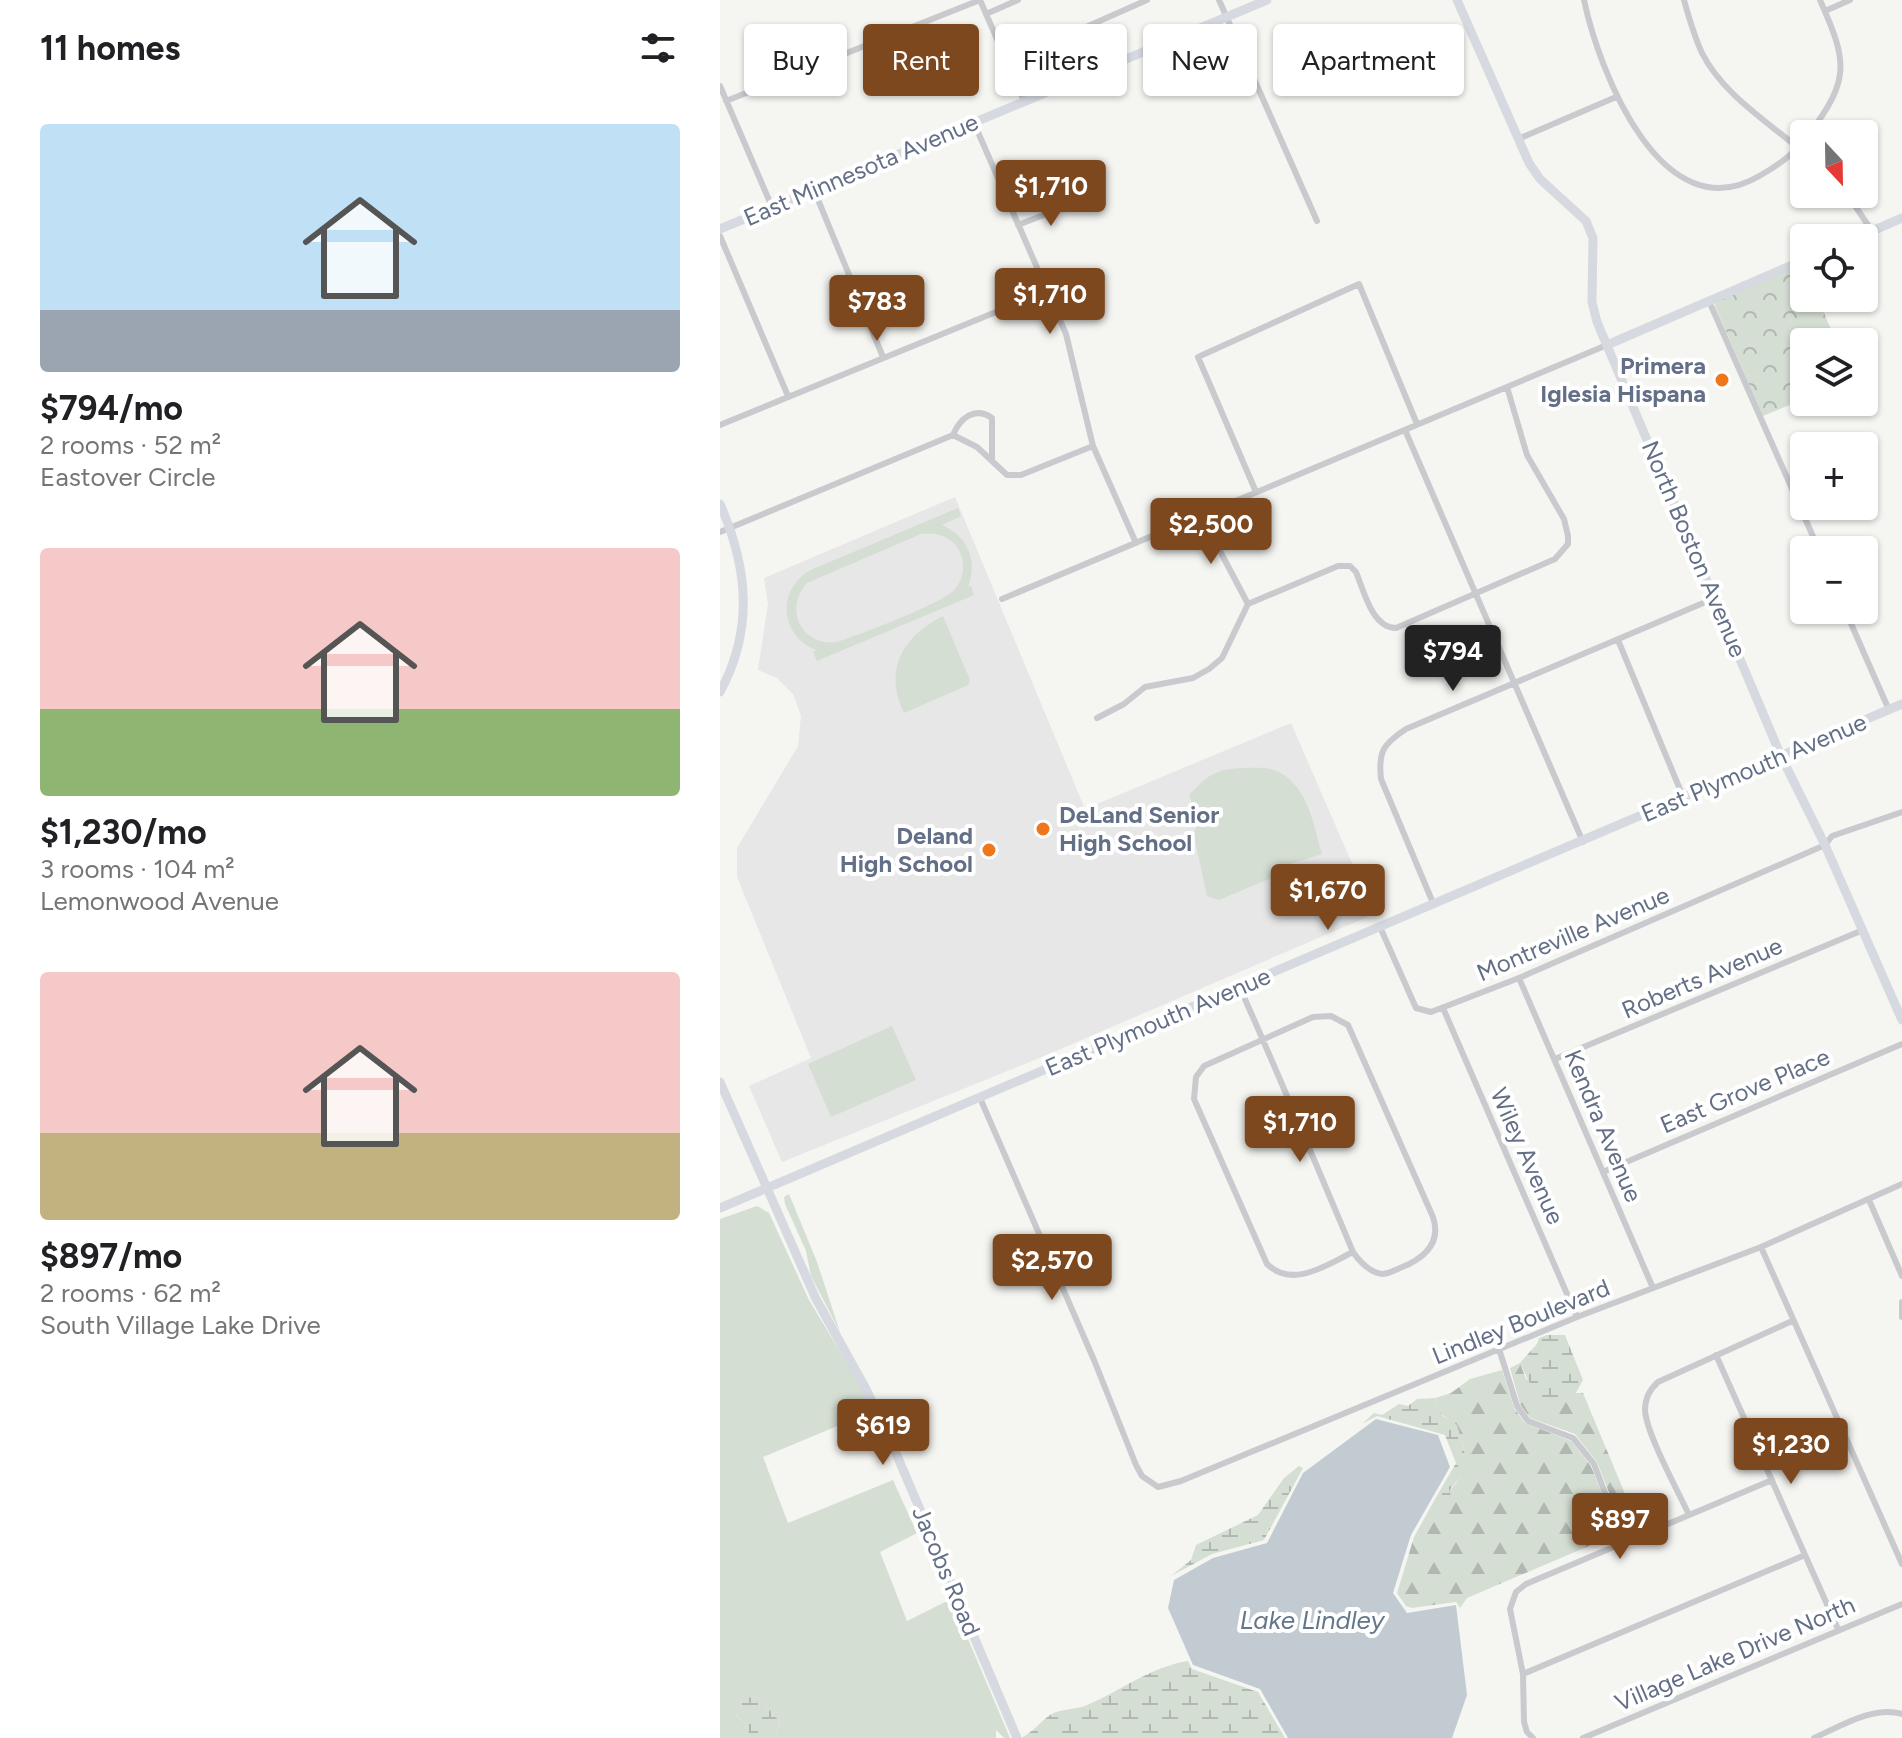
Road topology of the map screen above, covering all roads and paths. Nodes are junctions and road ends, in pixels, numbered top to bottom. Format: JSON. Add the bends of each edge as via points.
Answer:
{"nodes":[{"id":1,"x":980,"y":0,"type":"edge"},
{"id":2,"x":1018,"y":0,"type":"edge"},
{"id":3,"x":1147,"y":0,"type":"edge"},
{"id":4,"x":1219,"y":0,"type":"edge"},
{"id":5,"x":1267,"y":0,"type":"edge"},
{"id":6,"x":1457,"y":0,"type":"edge"},
{"id":7,"x":1584,"y":0,"type":"edge"},
{"id":8,"x":1684,"y":0,"type":"edge"},
{"id":9,"x":1820,"y":0,"type":"edge"},
{"id":10,"x":1850,"y":0,"type":"edge"},
{"id":11,"x":1825,"y":11,"type":"junction"},
{"id":12,"x":986,"y":14,"type":"junction"},
{"id":13,"x":1226,"y":17,"type":"junction"},
{"id":14,"x":1093,"y":24,"type":"edge"},
{"id":15,"x":995,"y":35,"type":"edge"},
{"id":16,"x":720,"y":86,"type":"edge"},
{"id":17,"x":1022,"y":96,"type":"edge"},
{"id":18,"x":1616,"y":97,"type":"junction"},
{"id":19,"x":726,"y":101,"type":"junction"},
{"id":20,"x":1024,"y":101,"type":"junction"},
{"id":21,"x":1820,"y":120,"type":"edge"},
{"id":22,"x":974,"y":123,"type":"junction"},
{"id":23,"x":1518,"y":139,"type":"junction"},
{"id":24,"x":1790,"y":141,"type":"edge"},
{"id":25,"x":1790,"y":157,"type":"edge"},
{"id":26,"x":814,"y":190,"type":"junction"},
{"id":27,"x":1074,"y":203,"type":"dead end"},
{"id":28,"x":772,"y":207,"type":"junction"},
{"id":29,"x":1902,"y":218,"type":"edge"},
{"id":30,"x":1317,"y":221,"type":"dead end"},
{"id":31,"x":1018,"y":225,"type":"junction"},
{"id":32,"x":1878,"y":228,"type":"edge"},
{"id":33,"x":720,"y":229,"type":"edge"},
{"id":34,"x":720,"y":236,"type":"edge"},
{"id":35,"x":1790,"y":266,"type":"edge"},
{"id":36,"x":1047,"y":291,"type":"junction"},
{"id":37,"x":1709,"y":301,"type":"junction"},
{"id":38,"x":1607,"y":345,"type":"junction"},
{"id":39,"x":883,"y":357,"type":"junction"},
{"id":40,"x":1507,"y":387,"type":"junction"},
{"id":41,"x":788,"y":396,"type":"junction"},
{"id":42,"x":1417,"y":424,"type":"junction"},
{"id":43,"x":720,"y":425,"type":"edge"},
{"id":44,"x":1405,"y":430,"type":"junction"},
{"id":45,"x":953,"y":435,"type":"junction"},
{"id":46,"x":1093,"y":446,"type":"junction"},
{"id":47,"x":992,"y":459,"type":"junction"},
{"id":48,"x":1256,"y":492,"type":"junction"},
{"id":49,"x":720,"y":504,"type":"edge"},
{"id":50,"x":1201,"y":515,"type":"junction"},
{"id":51,"x":725,"y":530,"type":"edge"},
{"id":52,"x":1813,"y":536,"type":"edge"},
{"id":53,"x":1136,"y":543,"type":"junction"},
{"id":54,"x":1476,"y":593,"type":"junction"},
{"id":55,"x":1715,"y":598,"type":"junction"},
{"id":56,"x":1002,"y":599,"type":"dead end"},
{"id":57,"x":1248,"y":604,"type":"junction"},
{"id":58,"x":1851,"y":624,"type":"edge"},
{"id":59,"x":1618,"y":640,"type":"junction"},
{"id":60,"x":1516,"y":683,"type":"junction"},
{"id":61,"x":720,"y":692,"type":"edge"},
{"id":62,"x":1902,"y":704,"type":"edge"},
{"id":63,"x":1889,"y":710,"type":"junction"},
{"id":64,"x":1097,"y":718,"type":"dead end"},
{"id":65,"x":1781,"y":756,"type":"junction"},
{"id":66,"x":1684,"y":799,"type":"junction"},
{"id":67,"x":1902,"y":812,"type":"edge"},
{"id":68,"x":1583,"y":842,"type":"junction"},
{"id":69,"x":1825,"y":845,"type":"junction"},
{"id":70,"x":1433,"y":903,"type":"junction"},
{"id":71,"x":1380,"y":927,"type":"junction"},
{"id":72,"x":1863,"y":930,"type":"junction"},
{"id":73,"x":1519,"y":978,"type":"junction"},
{"id":74,"x":1240,"y":988,"type":"junction"},
{"id":75,"x":1899,"y":1004,"type":"edge"},
{"id":76,"x":1443,"y":1008,"type":"junction"},
{"id":77,"x":1902,"y":1020,"type":"edge"},
{"id":78,"x":1262,"y":1038,"type":"junction"},
{"id":79,"x":1902,"y":1044,"type":"edge"},
{"id":80,"x":1555,"y":1059,"type":"junction"},
{"id":81,"x":720,"y":1082,"type":"edge"},
{"id":82,"x":980,"y":1098,"type":"junction"},
{"id":83,"x":1603,"y":1172,"type":"junction"},
{"id":84,"x":1902,"y":1184,"type":"edge"},
{"id":85,"x":767,"y":1189,"type":"junction"},
{"id":86,"x":1869,"y":1200,"type":"junction"},
{"id":87,"x":720,"y":1208,"type":"edge"},
{"id":88,"x":1761,"y":1247,"type":"junction"},
{"id":89,"x":1353,"y":1252,"type":"junction"},
{"id":90,"x":1902,"y":1276,"type":"edge"},
{"id":91,"x":1653,"y":1288,"type":"junction"},
{"id":92,"x":1902,"y":1302,"type":"edge"},
{"id":93,"x":1577,"y":1317,"type":"junction"},
{"id":94,"x":1902,"y":1317,"type":"edge"},
{"id":95,"x":1792,"y":1321,"type":"junction"},
{"id":96,"x":1499,"y":1349,"type":"junction"},
{"id":97,"x":1716,"y":1355,"type":"junction"},
{"id":98,"x":1772,"y":1480,"type":"junction"},
{"id":99,"x":1605,"y":1493,"type":"dead end"},
{"id":100,"x":1689,"y":1515,"type":"junction"},
{"id":101,"x":1902,"y":1543,"type":"edge"},
{"id":102,"x":1894,"y":1547,"type":"junction"},
{"id":103,"x":1805,"y":1555,"type":"junction"},
{"id":104,"x":1902,"y":1564,"type":"edge"},
{"id":105,"x":1902,"y":1604,"type":"edge"},
{"id":106,"x":1838,"y":1629,"type":"junction"},
{"id":107,"x":1523,"y":1674,"type":"junction"},
{"id":108,"x":1902,"y":1714,"type":"edge"},
{"id":109,"x":1827,"y":1735,"type":"edge"},
{"id":110,"x":1017,"y":1738,"type":"edge"},
{"id":111,"x":1533,"y":1738,"type":"edge"},
{"id":112,"x":1583,"y":1738,"type":"edge"},
{"id":113,"x":1814,"y":1738,"type":"edge"}],
"edges":[{"from":1,"to":12,"type":"street"},
{"from":1,"to":19,"type":"street"},
{"from":2,"to":12,"type":"street"},
{"from":3,"to":14,"type":"street"},
{"from":4,"to":13,"type":"street"},
{"from":5,"to":13,"type":"street","name":"East Minnesota Avenue"},
{"from":6,"to":23,"type":"street","name":"North Boston Avenue"},
{"from":7,"to":18,"type":"street"},
{"from":8,"to":24,"type":"street","via":[[1714,71]]},
{"from":9,"to":11,"type":"street"},
{"from":10,"to":11,"type":"street"},
{"from":11,"to":21,"type":"street","via":[[1840,50],[1840,82]]},
{"from":12,"to":15,"type":"street"},
{"from":13,"to":20,"type":"street","name":"East Minnesota Avenue"},
{"from":13,"to":30,"type":"street"},
{"from":16,"to":19,"type":"street"},
{"from":17,"to":20,"type":"street"},
{"from":18,"to":23,"type":"street"},
{"from":18,"to":25,"type":"street","via":[[1647,146],[1693,184],[1717,188],[1748,183]]},
{"from":19,"to":28,"type":"street"},
{"from":20,"to":22,"type":"street","name":"East Minnesota Avenue"},
{"from":22,"to":26,"type":"street","name":"East Minnesota Avenue"},
{"from":22,"to":31,"type":"street"},
{"from":23,"to":38,"type":"street","name":"North Boston Avenue","via":[[1540,179],[1586,221],[1594,248],[1592,302]]},
{"from":26,"to":28,"type":"street","name":"East Minnesota Avenue"},
{"from":26,"to":39,"type":"street"},
{"from":27,"to":31,"type":"street"},
{"from":28,"to":33,"type":"street","name":"East Minnesota Avenue"},
{"from":29,"to":32,"type":"street"},
{"from":31,"to":36,"type":"street"},
{"from":34,"to":41,"type":"street"},
{"from":35,"to":37,"type":"street"},
{"from":36,"to":39,"type":"street"},
{"from":36,"to":46,"type":"street","via":[[1066,334]]},
{"from":37,"to":38,"type":"street"},
{"from":37,"to":52,"type":"street"},
{"from":38,"to":40,"type":"street"},
{"from":38,"to":55,"type":"street","name":"North Boston Avenue"},
{"from":39,"to":41,"type":"street"},
{"from":40,"to":42,"type":"street"},
{"from":40,"to":54,"type":"street","via":[[1527,455],[1564,519],[1568,544],[1555,559]]},
{"from":41,"to":43,"type":"street"},
{"from":42,"to":44,"type":"street"},
{"from":42,"to":48,"type":"street","via":[[1359,284],[1198,357]]},
{"from":44,"to":48,"type":"street"},
{"from":44,"to":54,"type":"street"},
{"from":45,"to":47,"type":"street"},
{"from":45,"to":47,"type":"street","via":[[968,415],[985,413],[994,429]]},
{"from":45,"to":51,"type":"street"},
{"from":46,"to":47,"type":"street","via":[[1014,476],[998,469]]},
{"from":46,"to":53,"type":"street"},
{"from":48,"to":50,"type":"street"},
{"from":49,"to":51,"type":"street"},
{"from":50,"to":53,"type":"street"},
{"from":50,"to":57,"type":"street"},
{"from":51,"to":61,"type":"street","via":[[743,572],[745,595],[737,650]]},
{"from":53,"to":56,"type":"street"},
{"from":54,"to":57,"type":"street","via":[[1388,628],[1378,620],[1356,572],[1338,566]]},
{"from":54,"to":60,"type":"street"},
{"from":55,"to":59,"type":"street"},
{"from":55,"to":65,"type":"street","name":"North Boston Avenue"},
{"from":57,"to":64,"type":"street","via":[[1222,658],[1209,669],[1193,678],[1145,687]]},
{"from":58,"to":63,"type":"street"},
{"from":59,"to":60,"type":"street"},
{"from":59,"to":66,"type":"street"},
{"from":60,"to":68,"type":"street"},
{"from":60,"to":70,"type":"street","via":[[1406,729],[1383,749],[1381,779]]},
{"from":62,"to":63,"type":"street","name":"East Plymouth Avenue"},
{"from":63,"to":65,"type":"street","name":"East Plymouth Avenue"},
{"from":65,"to":66,"type":"street","name":"East Plymouth Avenue"},
{"from":65,"to":69,"type":"street","name":"North Boston Avenue"},
{"from":66,"to":68,"type":"street","name":"East Plymouth Avenue"},
{"from":67,"to":69,"type":"street","name":"Montreville Avenue","via":[[1832,836]]},
{"from":68,"to":70,"type":"street","name":"East Plymouth Avenue"},
{"from":69,"to":72,"type":"street","name":"North Boston Avenue"},
{"from":69,"to":73,"type":"street","name":"Montreville Avenue"},
{"from":70,"to":71,"type":"street","name":"East Plymouth Avenue"},
{"from":71,"to":74,"type":"street","name":"East Plymouth Avenue"},
{"from":71,"to":76,"type":"street","via":[[1416,1008]]},
{"from":72,"to":75,"type":"street","name":"North Boston Avenue"},
{"from":72,"to":80,"type":"street","name":"Roberts Avenue"},
{"from":73,"to":76,"type":"street","name":"Montreville Avenue"},
{"from":73,"to":80,"type":"street","name":"Kendra Avenue"},
{"from":74,"to":78,"type":"street"},
{"from":74,"to":82,"type":"street","name":"East Plymouth Avenue"},
{"from":75,"to":77,"type":"street","name":"North Boston Avenue"},
{"from":76,"to":93,"type":"street","name":"Wiley Avenue"},
{"from":78,"to":89,"type":"street"},
{"from":78,"to":89,"type":"street","via":[[1204,1066],[1196,1077],[1194,1099],[1267,1264],[1276,1272],[1300,1276]]},
{"from":78,"to":89,"type":"street","via":[[1313,1017],[1331,1016],[1348,1025],[1436,1227],[1426,1254],[1382,1274],[1366,1267]]},
{"from":79,"to":83,"type":"street","name":"East Grove Place"},
{"from":80,"to":83,"type":"street","name":"Kendra Avenue"},
{"from":81,"to":85,"type":"street","name":"Jacobs Road"},
{"from":82,"to":85,"type":"street","name":"East Plymouth Avenue"},
{"from":82,"to":96,"type":"street","name":"Lindley Boulevard","via":[[1136,1465],[1158,1487]]},
{"from":83,"to":91,"type":"street","name":"Kendra Avenue"},
{"from":84,"to":86,"type":"street","name":"Lindley Boulevard"},
{"from":85,"to":87,"type":"street","name":"East Plymouth Avenue"},
{"from":85,"to":110,"type":"street","name":"Jacobs Road","via":[[816,1299],[890,1439]]},
{"from":86,"to":88,"type":"street","name":"Lindley Boulevard"},
{"from":86,"to":90,"type":"street"},
{"from":88,"to":91,"type":"street","name":"Lindley Boulevard"},
{"from":88,"to":95,"type":"street"},
{"from":91,"to":93,"type":"street","name":"Lindley Boulevard"},
{"from":92,"to":94,"type":"street"},
{"from":93,"to":96,"type":"street","name":"Lindley Boulevard"},
{"from":95,"to":97,"type":"street"},
{"from":95,"to":102,"type":"street"},
{"from":96,"to":99,"type":"street","via":[[1517,1406],[1528,1421],[1573,1438],[1594,1464]]},
{"from":97,"to":98,"type":"street"},
{"from":97,"to":100,"type":"street","via":[[1658,1382],[1646,1399],[1649,1426]]},
{"from":98,"to":100,"type":"street"},
{"from":98,"to":103,"type":"street"},
{"from":100,"to":107,"type":"street","via":[[1516,1592],[1510,1609]]},
{"from":101,"to":102,"type":"street"},
{"from":102,"to":104,"type":"street"},
{"from":103,"to":106,"type":"street"},
{"from":103,"to":107,"type":"street"},
{"from":105,"to":106,"type":"street","name":"Village Lake Drive North"},
{"from":106,"to":112,"type":"street","name":"Village Lake Drive North"},
{"from":107,"to":111,"type":"street","via":[[1524,1722]]},
{"from":108,"to":109,"type":"street","via":[[1879,1712]]},
{"from":109,"to":113,"type":"street"}]}
